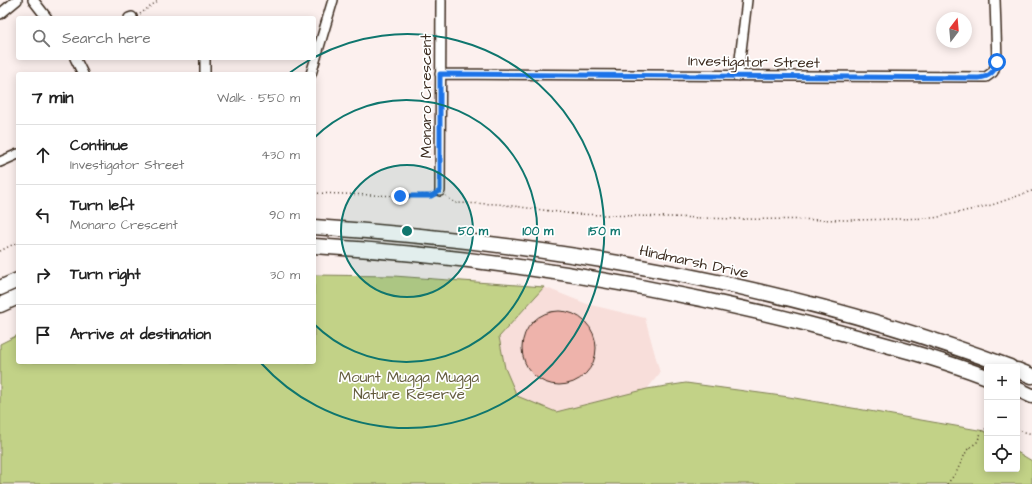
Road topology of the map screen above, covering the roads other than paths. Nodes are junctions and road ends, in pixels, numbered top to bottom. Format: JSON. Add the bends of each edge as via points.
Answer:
{"nodes":[{"id":1,"x":17,"y":0,"type":"edge"},
{"id":2,"x":33,"y":0,"type":"edge"},
{"id":3,"x":333,"y":0,"type":"edge"},
{"id":4,"x":441,"y":0,"type":"edge"},
{"id":5,"x":747,"y":0,"type":"edge"},
{"id":6,"x":995,"y":0,"type":"edge"},
{"id":7,"x":0,"y":14,"type":"edge"},
{"id":8,"x":45,"y":16,"type":"edge"},
{"id":9,"x":316,"y":57,"type":"edge"},
{"id":10,"x":76,"y":60,"type":"edge"},
{"id":11,"x":205,"y":60,"type":"edge"},
{"id":12,"x":315,"y":60,"type":"edge"},
{"id":13,"x":82,"y":72,"type":"edge"},
{"id":14,"x":205,"y":72,"type":"edge"},
{"id":15,"x":312,"y":72,"type":"edge"},
{"id":16,"x":440,"y":74,"type":"junction"},
{"id":17,"x":738,"y":76,"type":"junction"},
{"id":18,"x":16,"y":155,"type":"edge"},
{"id":19,"x":0,"y":162,"type":"edge"},
{"id":20,"x":440,"y":191,"type":"road end"},
{"id":21,"x":316,"y":227,"type":"edge"},
{"id":22,"x":316,"y":246,"type":"edge"},
{"id":23,"x":16,"y":281,"type":"edge"},
{"id":24,"x":0,"y":288,"type":"edge"},
{"id":25,"x":16,"y":298,"type":"edge"},
{"id":26,"x":0,"y":306,"type":"edge"},
{"id":27,"x":1001,"y":364,"type":"edge"},
{"id":28,"x":1020,"y":371,"type":"edge"},
{"id":29,"x":984,"y":376,"type":"edge"},
{"id":30,"x":1032,"y":376,"type":"edge"},
{"id":31,"x":1020,"y":390,"type":"edge"},
{"id":32,"x":1032,"y":396,"type":"edge"}],
"edges":[{"from":1,"to":7,"type":"street"},
{"from":2,"to":8,"type":"street"},
{"from":3,"to":9,"type":"street"},
{"from":4,"to":16,"type":"street","name":"Monaro Crescent"},
{"from":5,"to":17,"type":"street"},
{"from":6,"to":17,"type":"street","name":"Investigator Street","via":[[997,62],[993,72],[986,77]]},
{"from":10,"to":13,"type":"street"},
{"from":11,"to":14,"type":"street"},
{"from":12,"to":15,"type":"street"},
{"from":16,"to":17,"type":"street","name":"Investigator Street"},
{"from":16,"to":20,"type":"street","name":"Monaro Crescent"},
{"from":18,"to":19,"type":"street"},
{"from":21,"to":27,"type":"main road","name":"Hindmarsh Drive","via":[[476,242],[660,271],[870,320]]},
{"from":22,"to":29,"type":"main road","via":[[473,261],[629,285],[724,304],[865,339],[935,358]]},
{"from":23,"to":24,"type":"main road"},
{"from":25,"to":26,"type":"main road"},
{"from":28,"to":30,"type":"main road"},
{"from":31,"to":32,"type":"main road"}]}
